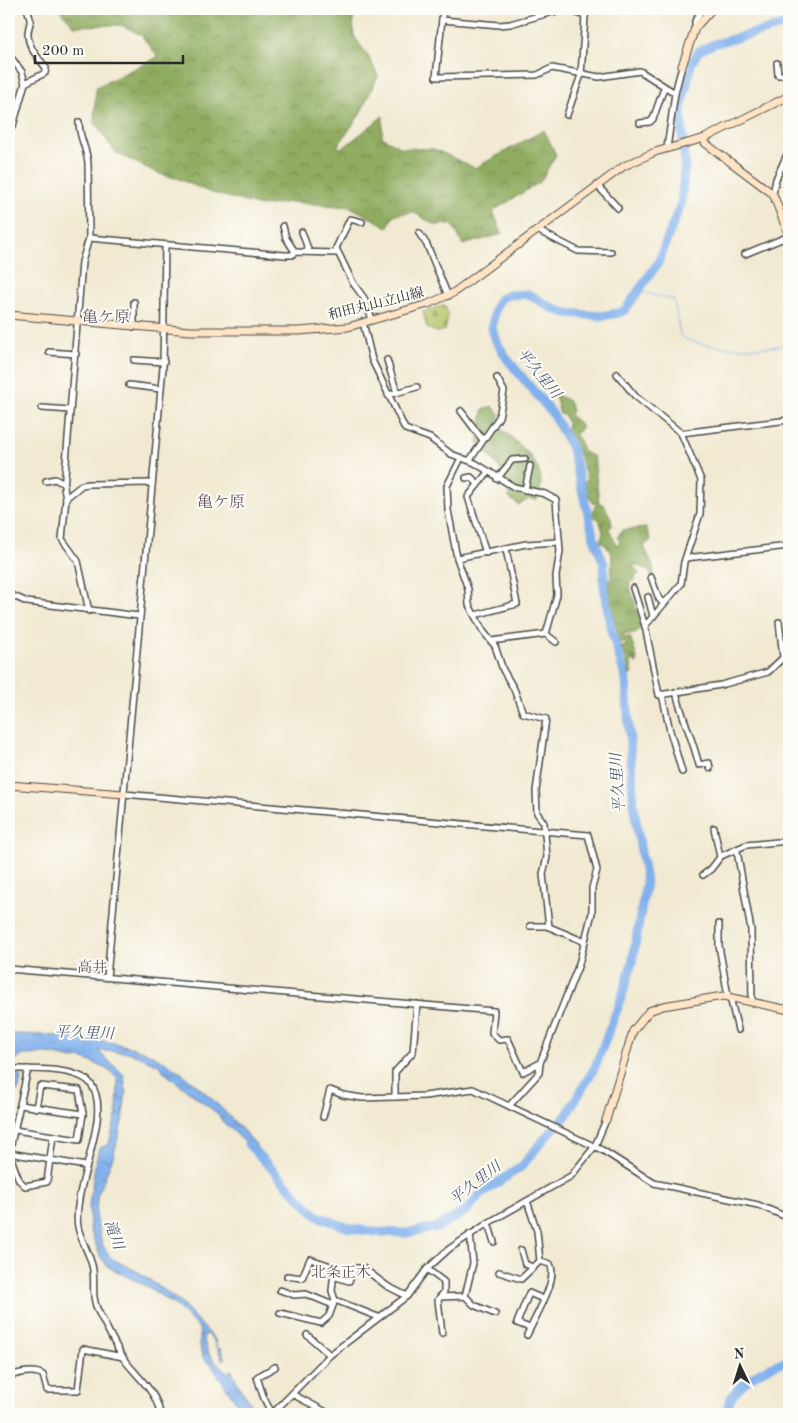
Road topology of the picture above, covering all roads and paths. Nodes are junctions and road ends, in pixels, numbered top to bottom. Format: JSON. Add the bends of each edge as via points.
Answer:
{"nodes":[{"id":1,"x":28,"y":9,"type":"edge"},
{"id":2,"x":443,"y":9,"type":"edge"},
{"id":3,"x":589,"y":9,"type":"edge"},
{"id":4,"x":702,"y":9,"type":"edge"},
{"id":5,"x":711,"y":9,"type":"edge"},
{"id":6,"x":585,"y":16,"type":"junction"},
{"id":7,"x":442,"y":20,"type":"junction"},
{"id":8,"x":695,"y":28,"type":"junction"},
{"id":9,"x":9,"y":55,"type":"edge"},
{"id":10,"x":776,"y":62,"type":"dead end"},
{"id":11,"x":682,"y":66,"type":"joint"},
{"id":12,"x":581,"y":75,"type":"junction"},
{"id":13,"x":789,"y":75,"type":"edge"},
{"id":14,"x":25,"y":83,"type":"junction"},
{"id":15,"x":664,"y":88,"type":"junction"},
{"id":16,"x":675,"y":93,"type":"junction"},
{"id":17,"x":789,"y":96,"type":"edge"},
{"id":18,"x":567,"y":115,"type":"dead end"},
{"id":19,"x":79,"y":122,"type":"dead end"},
{"id":20,"x":640,"y":122,"type":"dead end"},
{"id":21,"x":13,"y":126,"type":"dead end"},
{"id":22,"x":703,"y":138,"type":"junction"},
{"id":23,"x":669,"y":148,"type":"junction"},
{"id":24,"x":789,"y":150,"type":"edge"},
{"id":25,"x":598,"y":185,"type":"junction"},
{"id":26,"x":773,"y":194,"type":"junction"},
{"id":27,"x":618,"y":208,"type":"dead end"},
{"id":28,"x":362,"y":222,"type":"dead end"},
{"id":29,"x":283,"y":226,"type":"dead end"},
{"id":30,"x":537,"y":230,"type":"junction"},
{"id":31,"x":302,"y":232,"type":"dead end"},
{"id":32,"x":419,"y":233,"type":"dead end"},
{"id":33,"x":789,"y":236,"type":"edge"},
{"id":34,"x":89,"y":238,"type":"junction"},
{"id":35,"x":166,"y":245,"type":"junction"},
{"id":36,"x":294,"y":252,"type":"junction"},
{"id":37,"x":309,"y":252,"type":"junction"},
{"id":38,"x":611,"y":252,"type":"dead end"},
{"id":39,"x":337,"y":253,"type":"junction"},
{"id":40,"x":745,"y":254,"type":"dead end"},
{"id":41,"x":448,"y":296,"type":"junction"},
{"id":42,"x":134,"y":302,"type":"dead end"},
{"id":43,"x":9,"y":316,"type":"edge"},
{"id":44,"x":372,"y":319,"type":"junction"},
{"id":45,"x":78,"y":322,"type":"junction"},
{"id":46,"x":363,"y":322,"type":"junction"},
{"id":47,"x":134,"y":328,"type":"junction"},
{"id":48,"x":165,"y":330,"type":"junction"},
{"id":49,"x":49,"y":352,"type":"dead end"},
{"id":50,"x":76,"y":354,"type":"junction"},
{"id":51,"x":134,"y":360,"type":"dead end"},
{"id":52,"x":387,"y":360,"type":"dead end"},
{"id":53,"x":164,"y":362,"type":"junction"},
{"id":54,"x":617,"y":374,"type":"dead end"},
{"id":55,"x":497,"y":378,"type":"dead end"},
{"id":56,"x":130,"y":385,"type":"dead end"},
{"id":57,"x":416,"y":387,"type":"dead end"},
{"id":58,"x":162,"y":389,"type":"junction"},
{"id":59,"x":397,"y":393,"type":"junction"},
{"id":60,"x":388,"y":395,"type":"junction"},
{"id":61,"x":42,"y":408,"type":"dead end"},
{"id":62,"x":70,"y":410,"type":"junction"},
{"id":63,"x":461,"y":411,"type":"dead end"},
{"id":64,"x":789,"y":420,"type":"edge"},
{"id":65,"x":681,"y":433,"type":"junction"},
{"id":66,"x":482,"y":439,"type":"junction"},
{"id":67,"x":461,"y":458,"type":"junction"},
{"id":68,"x":525,"y":459,"type":"dead end"},
{"id":69,"x":470,"y":460,"type":"junction"},
{"id":70,"x":530,"y":466,"type":"dead end"},
{"id":71,"x":488,"y":472,"type":"junction"},
{"id":72,"x":466,"y":478,"type":"dead end"},
{"id":73,"x":497,"y":479,"type":"junction"},
{"id":74,"x":46,"y":481,"type":"dead end"},
{"id":75,"x":152,"y":483,"type":"junction"},
{"id":76,"x":64,"y":484,"type":"junction"},
{"id":77,"x":478,"y":484,"type":"junction"},
{"id":78,"x":525,"y":490,"type":"junction"},
{"id":79,"x":66,"y":498,"type":"junction"},
{"id":80,"x":558,"y":542,"type":"junction"},
{"id":81,"x":789,"y":546,"type":"edge"},
{"id":82,"x":506,"y":549,"type":"junction"},
{"id":83,"x":486,"y":553,"type":"junction"},
{"id":84,"x":457,"y":558,"type":"junction"},
{"id":85,"x":686,"y":558,"type":"junction"},
{"id":86,"x":651,"y":577,"type":"dead end"},
{"id":87,"x":633,"y":588,"type":"dead end"},
{"id":88,"x":9,"y":594,"type":"edge"},
{"id":89,"x":648,"y":596,"type":"dead end"},
{"id":90,"x":663,"y":603,"type":"junction"},
{"id":91,"x":89,"y":611,"type":"junction"},
{"id":92,"x":475,"y":615,"type":"junction"},
{"id":93,"x":140,"y":616,"type":"junction"},
{"id":94,"x":652,"y":616,"type":"junction"},
{"id":95,"x":779,"y":622,"type":"dead end"},
{"id":96,"x":645,"y":626,"type":"junction"},
{"id":97,"x":546,"y":634,"type":"junction"},
{"id":98,"x":491,"y":641,"type":"junction"},
{"id":99,"x":556,"y":642,"type":"dead end"},
{"id":100,"x":789,"y":652,"type":"edge"},
{"id":101,"x":783,"y":657,"type":"junction"},
{"id":102,"x":676,"y":692,"type":"junction"},
{"id":103,"x":662,"y":694,"type":"junction"},
{"id":104,"x":710,"y":768,"type":"dead end"},
{"id":105,"x":682,"y":772,"type":"dead end"},
{"id":106,"x":9,"y":784,"type":"edge"},
{"id":107,"x":124,"y":794,"type":"junction"},
{"id":108,"x":714,"y":828,"type":"dead end"},
{"id":109,"x":545,"y":833,"type":"junction"},
{"id":110,"x":788,"y":841,"type":"edge"},
{"id":111,"x":737,"y":851,"type":"junction"},
{"id":112,"x":720,"y":857,"type":"junction"},
{"id":113,"x":703,"y":875,"type":"dead end"},
{"id":114,"x":789,"y":879,"type":"edge"},
{"id":115,"x":719,"y":924,"type":"dead end"},
{"id":116,"x":530,"y":926,"type":"dead end"},
{"id":117,"x":549,"y":927,"type":"junction"},
{"id":118,"x":585,"y":942,"type":"junction"},
{"id":119,"x":9,"y":969,"type":"edge"},
{"id":120,"x":107,"y":977,"type":"junction"},
{"id":121,"x":729,"y":997,"type":"junction"},
{"id":122,"x":752,"y":1001,"type":"junction"},
{"id":123,"x":418,"y":1004,"type":"junction"},
{"id":124,"x":789,"y":1010,"type":"edge"},
{"id":125,"x":738,"y":1030,"type":"dead end"},
{"id":126,"x":540,"y":1063,"type":"junction"},
{"id":127,"x":9,"y":1069,"type":"edge"},
{"id":128,"x":28,"y":1069,"type":"junction"},
{"id":129,"x":395,"y":1097,"type":"junction"},
{"id":130,"x":20,"y":1105,"type":"junction"},
{"id":131,"x":509,"y":1106,"type":"junction"},
{"id":132,"x":36,"y":1108,"type":"junction"},
{"id":133,"x":83,"y":1114,"type":"junction"},
{"id":134,"x":323,"y":1117,"type":"dead end"},
{"id":135,"x":606,"y":1120,"type":"joint"},
{"id":136,"x":15,"y":1130,"type":"junction"},
{"id":137,"x":53,"y":1136,"type":"junction"},
{"id":138,"x":595,"y":1146,"type":"junction"},
{"id":139,"x":9,"y":1153,"type":"edge"},
{"id":140,"x":50,"y":1160,"type":"junction"},
{"id":141,"x":86,"y":1166,"type":"junction"},
{"id":142,"x":527,"y":1201,"type":"junction"},
{"id":143,"x":789,"y":1218,"type":"edge"},
{"id":144,"x":488,"y":1223,"type":"junction"},
{"id":145,"x":470,"y":1234,"type":"junction"},
{"id":146,"x":494,"y":1242,"type":"dead end"},
{"id":147,"x":521,"y":1250,"type":"dead end"},
{"id":148,"x":540,"y":1261,"type":"junction"},
{"id":149,"x":532,"y":1267,"type":"junction"},
{"id":150,"x":427,"y":1269,"type":"junction"},
{"id":151,"x":498,"y":1272,"type":"dead end"},
{"id":152,"x":287,"y":1276,"type":"dead end"},
{"id":153,"x":334,"y":1276,"type":"junction"},
{"id":154,"x":280,"y":1290,"type":"dead end"},
{"id":155,"x":407,"y":1296,"type":"junction"},
{"id":156,"x":465,"y":1296,"type":"junction"},
{"id":157,"x":439,"y":1297,"type":"junction"},
{"id":158,"x":544,"y":1299,"type":"junction"},
{"id":159,"x":334,"y":1303,"type":"junction"},
{"id":160,"x":280,"y":1313,"type":"dead end"},
{"id":161,"x":495,"y":1314,"type":"dead end"},
{"id":162,"x":378,"y":1317,"type":"junction"},
{"id":163,"x":530,"y":1328,"type":"junction"},
{"id":164,"x":442,"y":1332,"type":"dead end"},
{"id":165,"x":307,"y":1335,"type":"dead end"},
{"id":166,"x":527,"y":1335,"type":"dead end"},
{"id":167,"x":330,"y":1355,"type":"junction"},
{"id":168,"x":123,"y":1357,"type":"junction"},
{"id":169,"x":276,"y":1367,"type":"dead end"},
{"id":170,"x":9,"y":1376,"type":"edge"},
{"id":171,"x":292,"y":1394,"type":"junction"},
{"id":172,"x":317,"y":1408,"type":"junction"},
{"id":173,"x":160,"y":1414,"type":"edge"},
{"id":174,"x":272,"y":1414,"type":"edge"},
{"id":175,"x":314,"y":1414,"type":"edge"},
{"id":176,"x":330,"y":1414,"type":"edge"}],
"edges":[{"from":1,"to":14,"type":"street","via":[[32,23],[28,34],[31,48],[46,68],[45,73]]},
{"from":2,"to":7,"type":"street"},
{"from":3,"to":6,"type":"street"},
{"from":4,"to":8,"type":"street","via":[[694,21]]},
{"from":5,"to":8,"type":"main road"},
{"from":6,"to":7,"type":"street","via":[[568,10],[510,24]]},
{"from":6,"to":12,"type":"street"},
{"from":7,"to":12,"type":"street","via":[[436,77],[537,75],[552,68]]},
{"from":8,"to":11,"type":"main road"},
{"from":9,"to":14,"type":"street","via":[[22,72]]},
{"from":10,"to":13,"type":"street","via":[[778,75]]},
{"from":11,"to":16,"type":"street"},
{"from":12,"to":15,"type":"street","via":[[615,76],[640,71]]},
{"from":12,"to":18,"type":"street"},
{"from":14,"to":21,"type":"street"},
{"from":15,"to":16,"type":"street"},
{"from":15,"to":20,"type":"street","via":[[654,119]]},
{"from":16,"to":23,"type":"street"},
{"from":17,"to":22,"type":"main road","name":"和田丸山立山線"},
{"from":19,"to":34,"type":"street","via":[[79,135],[87,154]]},
{"from":22,"to":23,"type":"main road","name":"和田丸山立山線"},
{"from":22,"to":26,"type":"main road","via":[[705,143]]},
{"from":23,"to":25,"type":"main road","name":"和田丸山立山線","via":[[633,160]]},
{"from":24,"to":26,"type":"street"},
{"from":25,"to":27,"type":"street"},
{"from":25,"to":30,"type":"main road","name":"和田丸山立山線"},
{"from":26,"to":33,"type":"main road"},
{"from":28,"to":39,"type":"street","via":[[350,219],[338,242]]},
{"from":29,"to":36,"type":"street"},
{"from":30,"to":38,"type":"street","via":[[578,251]]},
{"from":30,"to":41,"type":"main road","name":"和田丸山立山線"},
{"from":31,"to":37,"type":"street"},
{"from":32,"to":41,"type":"street"},
{"from":33,"to":40,"type":"street"},
{"from":34,"to":35,"type":"street"},
{"from":34,"to":45,"type":"street","via":[[82,262]]},
{"from":35,"to":36,"type":"street","via":[[284,255]]},
{"from":35,"to":48,"type":"street"},
{"from":36,"to":37,"type":"street"},
{"from":37,"to":39,"type":"street"},
{"from":39,"to":44,"type":"street","via":[[364,298]]},
{"from":41,"to":44,"type":"main road","name":"和田丸山立山線"},
{"from":42,"to":47,"type":"street"},
{"from":43,"to":45,"type":"main road","name":"和田丸山立山線"},
{"from":44,"to":46,"type":"main road","name":"和田丸山立山線"},
{"from":45,"to":47,"type":"main road","name":"和田丸山立山線"},
{"from":45,"to":50,"type":"street"},
{"from":46,"to":48,"type":"main road","name":"和田丸山立山線","via":[[342,328],[310,330]]},
{"from":46,"to":60,"type":"street","via":[[372,360]]},
{"from":47,"to":48,"type":"main road","name":"和田丸山立山線"},
{"from":48,"to":53,"type":"street"},
{"from":49,"to":50,"type":"street"},
{"from":50,"to":62,"type":"street"},
{"from":51,"to":53,"type":"street"},
{"from":52,"to":59,"type":"street"},
{"from":53,"to":58,"type":"street"},
{"from":54,"to":65,"type":"street","via":[[635,396]]},
{"from":55,"to":66,"type":"street","via":[[504,391],[499,417]]},
{"from":56,"to":58,"type":"street"},
{"from":57,"to":59,"type":"street"},
{"from":58,"to":75,"type":"street"},
{"from":59,"to":60,"type":"street"},
{"from":60,"to":67,"type":"street","via":[[405,429],[430,438]]},
{"from":61,"to":62,"type":"street"},
{"from":62,"to":76,"type":"street"},
{"from":63,"to":66,"type":"street"},
{"from":64,"to":65,"type":"street"},
{"from":65,"to":85,"type":"street","via":[[701,480],[700,514]]},
{"from":66,"to":69,"type":"street"},
{"from":67,"to":69,"type":"street"},
{"from":67,"to":84,"type":"street","via":[[447,486]]},
{"from":68,"to":73,"type":"street","via":[[512,460]]},
{"from":69,"to":71,"type":"street"},
{"from":70,"to":78,"type":"street"},
{"from":71,"to":73,"type":"street"},
{"from":71,"to":77,"type":"street"},
{"from":72,"to":77,"type":"street","via":[[471,477]]},
{"from":73,"to":78,"type":"street"},
{"from":74,"to":76,"type":"street","via":[[55,479]]},
{"from":75,"to":79,"type":"street","via":[[82,485]]},
{"from":75,"to":93,"type":"street"},
{"from":76,"to":79,"type":"street"},
{"from":77,"to":83,"type":"street","via":[[468,502]]},
{"from":78,"to":80,"type":"street","via":[[556,500]]},
{"from":79,"to":91,"type":"street","via":[[62,539],[78,560]]},
{"from":80,"to":82,"type":"street"},
{"from":80,"to":97,"type":"street","via":[[557,595]]},
{"from":81,"to":85,"type":"street"},
{"from":82,"to":83,"type":"street"},
{"from":82,"to":92,"type":"street","via":[[517,604]]},
{"from":83,"to":84,"type":"street"},
{"from":84,"to":92,"type":"street","via":[[468,589],[469,605]]},
{"from":85,"to":90,"type":"street","via":[[679,589]]},
{"from":86,"to":90,"type":"street"},
{"from":87,"to":96,"type":"street"},
{"from":88,"to":91,"type":"street","via":[[27,602]]},
{"from":89,"to":94,"type":"street"},
{"from":90,"to":94,"type":"street"},
{"from":91,"to":93,"type":"street"},
{"from":92,"to":98,"type":"street"},
{"from":93,"to":107,"type":"street"},
{"from":94,"to":96,"type":"street"},
{"from":95,"to":101,"type":"street"},
{"from":96,"to":103,"type":"street","via":[[659,695]]},
{"from":97,"to":98,"type":"street"},
{"from":97,"to":99,"type":"street"},
{"from":98,"to":109,"type":"street","via":[[523,713],[546,718],[536,791],[537,813],[544,823]]},
{"from":100,"to":101,"type":"street"},
{"from":101,"to":102,"type":"street","via":[[768,672],[721,685]]},
{"from":102,"to":103,"type":"street"},
{"from":102,"to":104,"type":"street","via":[[684,724],[694,743],[698,765],[710,763]]},
{"from":103,"to":105,"type":"street"},
{"from":106,"to":107,"type":"main road"},
{"from":107,"to":109,"type":"street"},
{"from":107,"to":120,"type":"street"},
{"from":108,"to":112,"type":"street"},
{"from":109,"to":117,"type":"street","via":[[543,874]]},
{"from":109,"to":118,"type":"street","via":[[588,835],[597,870]]},
{"from":110,"to":111,"type":"street","via":[[746,845]]},
{"from":110,"to":114,"type":"street"},
{"from":111,"to":112,"type":"street"},
{"from":111,"to":122,"type":"street","via":[[751,930]]},
{"from":112,"to":113,"type":"street"},
{"from":115,"to":121,"type":"street","via":[[719,946]]},
{"from":116,"to":117,"type":"street"},
{"from":117,"to":118,"type":"street"},
{"from":118,"to":126,"type":"street"},
{"from":119,"to":120,"type":"street"},
{"from":120,"to":123,"type":"street"},
{"from":121,"to":122,"type":"main road"},
{"from":121,"to":125,"type":"street"},
{"from":121,"to":135,"type":"main road","via":[[663,1006],[643,1016],[632,1032]]},
{"from":122,"to":124,"type":"main road"},
{"from":123,"to":126,"type":"street","via":[[494,1011],[492,1033],[499,1040],[508,1039],[523,1072]]},
{"from":123,"to":129,"type":"street","via":[[413,1052],[394,1072]]},
{"from":126,"to":131,"type":"street","via":[[539,1073]]},
{"from":127,"to":128,"type":"street"},
{"from":128,"to":130,"type":"street"},
{"from":128,"to":141,"type":"street","via":[[69,1073],[82,1076],[90,1083],[99,1111]]},
{"from":129,"to":131,"type":"street","via":[[473,1089]]},
{"from":129,"to":134,"type":"street","via":[[362,1098],[330,1090]]},
{"from":130,"to":132,"type":"street"},
{"from":130,"to":136,"type":"street"},
{"from":131,"to":138,"type":"street"},
{"from":132,"to":133,"type":"street"},
{"from":132,"to":133,"type":"street","via":[[40,1086],[46,1085],[79,1090]]},
{"from":133,"to":137,"type":"street","via":[[79,1140]]},
{"from":135,"to":138,"type":"street"},
{"from":136,"to":137,"type":"street"},
{"from":136,"to":139,"type":"street"},
{"from":137,"to":140,"type":"street"},
{"from":138,"to":142,"type":"street","via":[[578,1170]]},
{"from":138,"to":143,"type":"street","via":[[654,1183],[758,1205]]},
{"from":139,"to":140,"type":"street"},
{"from":139,"to":140,"type":"street","via":[[24,1186],[47,1182]]},
{"from":140,"to":141,"type":"street"},
{"from":141,"to":168,"type":"street","via":[[78,1200],[78,1224],[93,1270],[93,1299]]},
{"from":142,"to":144,"type":"street"},
{"from":142,"to":148,"type":"street","via":[[537,1232]]},
{"from":144,"to":145,"type":"street"},
{"from":144,"to":146,"type":"street"},
{"from":145,"to":150,"type":"street"},
{"from":145,"to":156,"type":"street","via":[[473,1263]]},
{"from":147,"to":149,"type":"street","via":[[525,1264]]},
{"from":148,"to":149,"type":"street"},
{"from":148,"to":158,"type":"street","via":[[550,1264],[553,1270]]},
{"from":149,"to":151,"type":"street","via":[[521,1279]]},
{"from":150,"to":155,"type":"street"},
{"from":150,"to":157,"type":"street","via":[[444,1282],[444,1292]]},
{"from":152,"to":153,"type":"street","via":[[302,1278],[310,1258],[332,1267]]},
{"from":153,"to":155,"type":"street","via":[[348,1281],[356,1268],[363,1268],[386,1286]]},
{"from":153,"to":159,"type":"street"},
{"from":154,"to":159,"type":"street"},
{"from":155,"to":162,"type":"street"},
{"from":156,"to":157,"type":"street"},
{"from":156,"to":161,"type":"street","via":[[474,1305]]},
{"from":157,"to":164,"type":"street"},
{"from":158,"to":163,"type":"street"},
{"from":158,"to":163,"type":"street","via":[[529,1293],[517,1323]]},
{"from":159,"to":160,"type":"street","via":[[329,1316],[321,1323]]},
{"from":159,"to":162,"type":"street"},
{"from":162,"to":167,"type":"street"},
{"from":163,"to":166,"type":"street"},
{"from":165,"to":167,"type":"street"},
{"from":167,"to":171,"type":"street"},
{"from":168,"to":170,"type":"street","via":[[83,1349],[78,1390],[47,1390],[43,1375],[39,1373]]},
{"from":168,"to":173,"type":"street","via":[[155,1397]]},
{"from":169,"to":174,"type":"street","via":[[257,1377],[262,1399]]},
{"from":171,"to":172,"type":"street"},
{"from":171,"to":174,"type":"street"},
{"from":172,"to":175,"type":"street"},
{"from":172,"to":176,"type":"street"}]}
